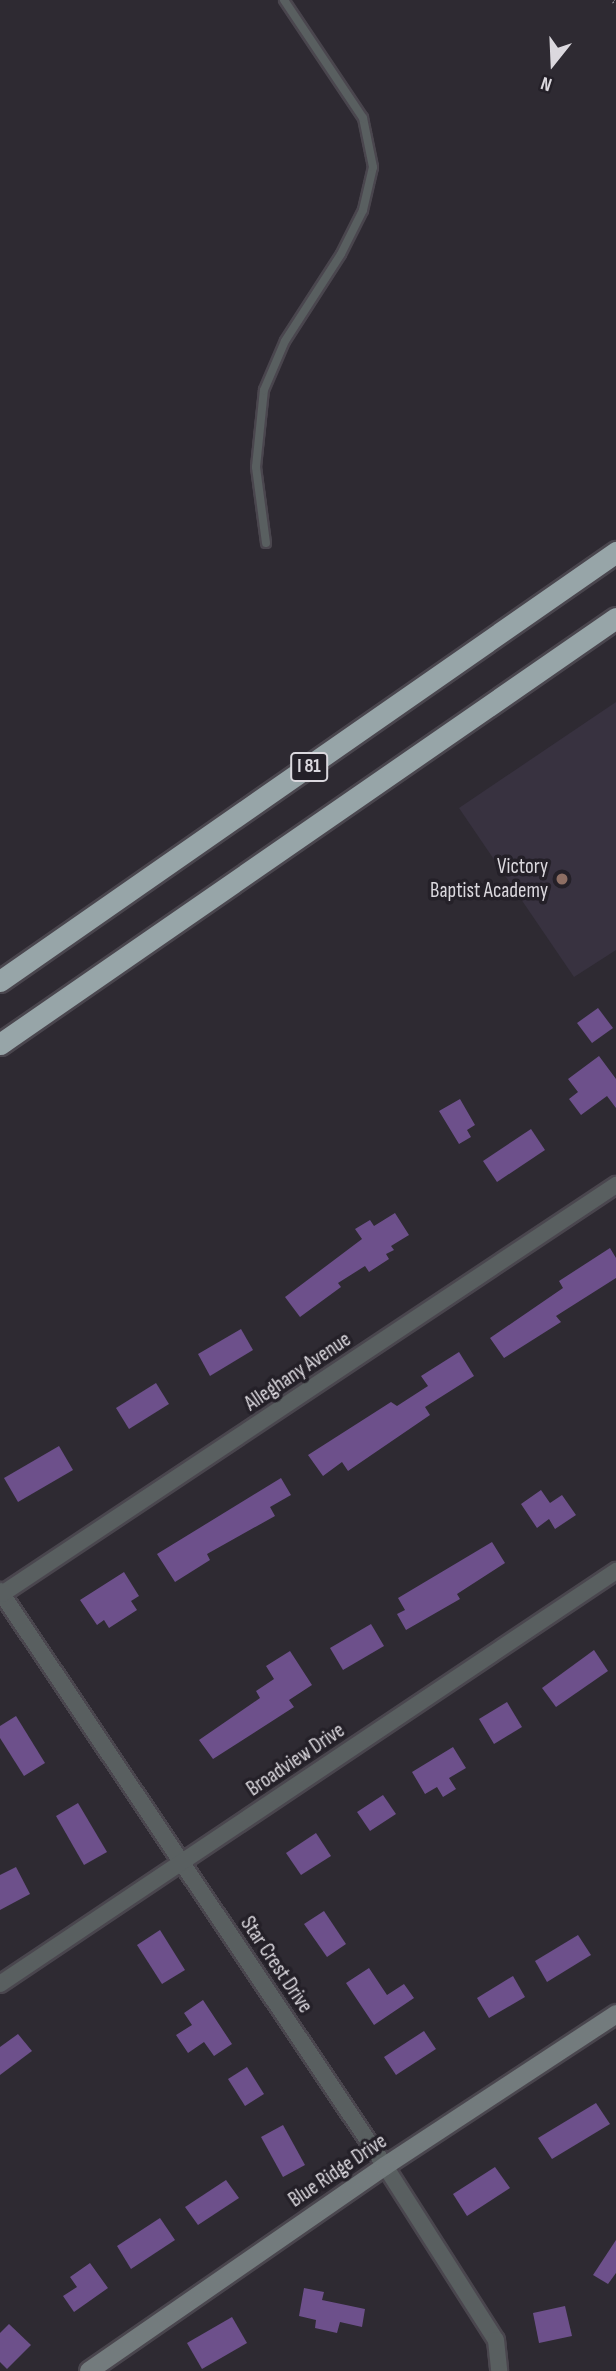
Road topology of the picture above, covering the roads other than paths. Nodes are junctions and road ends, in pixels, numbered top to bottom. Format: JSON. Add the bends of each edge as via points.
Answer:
{"nodes":[{"id":1,"x":284,"y":0,"type":"edge"},
{"id":2,"x":266,"y":543,"type":"dead end"},
{"id":3,"x":616,"y":552,"type":"edge"},
{"id":4,"x":616,"y":618,"type":"edge"},
{"id":5,"x":0,"y":981,"type":"edge"},
{"id":6,"x":0,"y":1044,"type":"edge"},
{"id":7,"x":616,"y":1185,"type":"edge"},
{"id":8,"x":616,"y":1571,"type":"edge"},
{"id":9,"x":1,"y":1592,"type":"edge"},
{"id":10,"x":182,"y":1862,"type":"junction"},
{"id":11,"x":0,"y":1984,"type":"edge"},
{"id":12,"x":616,"y":2014,"type":"edge"},
{"id":13,"x":385,"y":2166,"type":"junction"},
{"id":14,"x":89,"y":2371,"type":"edge"},
{"id":15,"x":499,"y":2371,"type":"edge"}],
"edges":[{"from":1,"to":2,"type":"lane","via":[[363,118],[373,167],[357,221],[285,341],[264,390],[256,467]]},
{"from":3,"to":5,"type":"highway","number":"I 81"},
{"from":4,"to":6,"type":"highway","number":"I 81"},
{"from":7,"to":9,"type":"street","name":"Alleghany Avenue"},
{"from":8,"to":10,"type":"street","name":"Broadview Drive"},
{"from":9,"to":10,"type":"street","name":"Star Crest Drive"},
{"from":10,"to":11,"type":"street","name":"Broadview Drive"},
{"from":10,"to":13,"type":"street","name":"Star Crest Drive"},
{"from":12,"to":13,"type":"street","name":"Blue Ridge Drive"},
{"from":13,"to":14,"type":"street","name":"Blue Ridge Drive"},
{"from":13,"to":15,"type":"street","name":"Star Crest Drive","via":[[495,2340]]}]}
